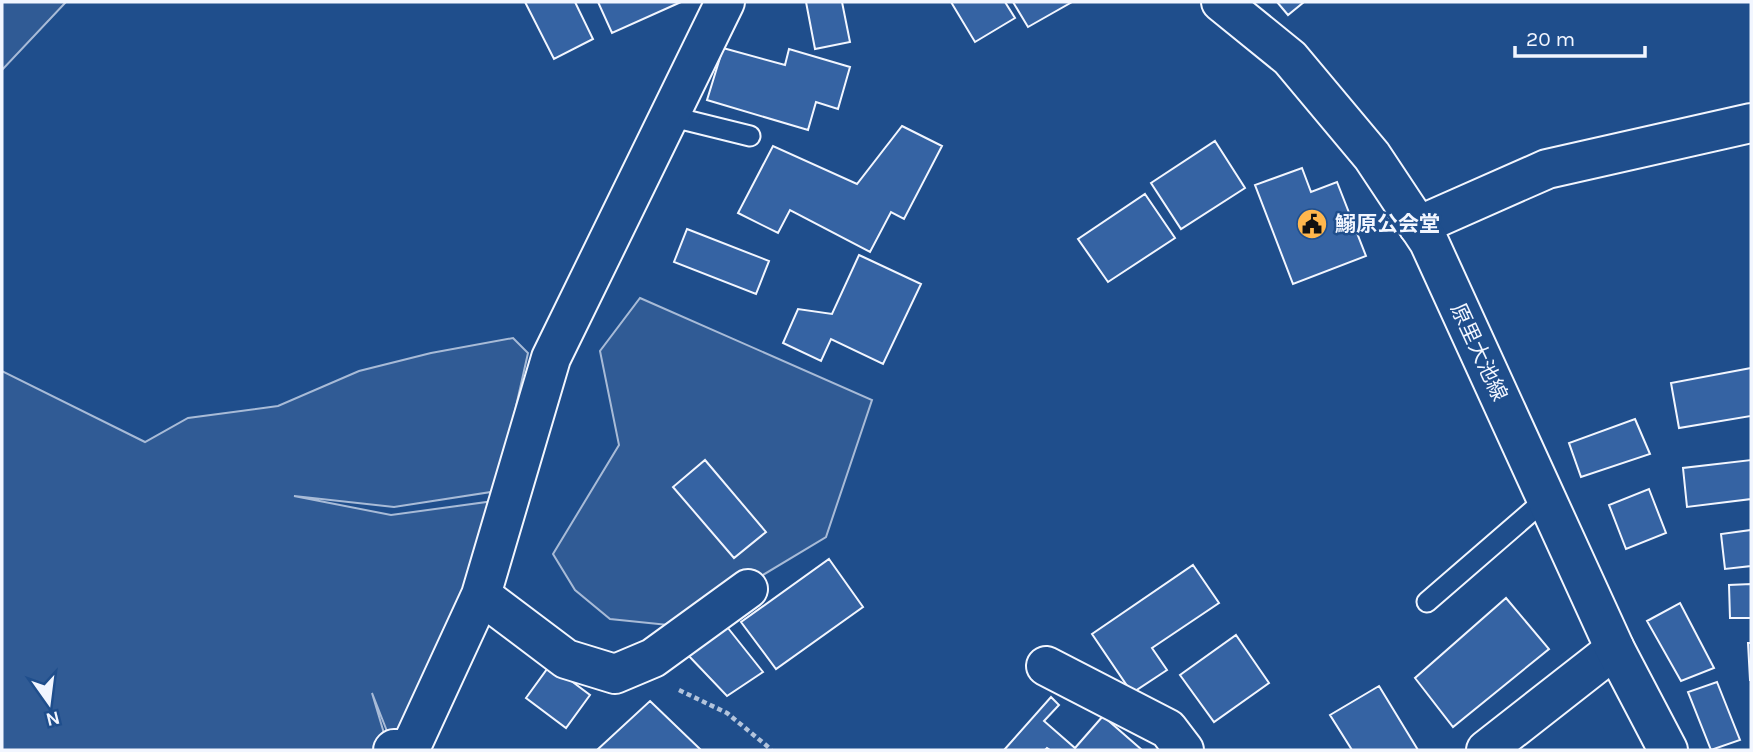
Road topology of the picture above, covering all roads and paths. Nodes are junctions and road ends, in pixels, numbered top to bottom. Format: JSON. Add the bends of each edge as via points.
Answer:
{"nodes":[{"id":1,"x":725,"y":2,"type":"edge"},
{"id":2,"x":1221,"y":2,"type":"edge"},
{"id":3,"x":670,"y":116,"type":"junction"},
{"id":4,"x":1751,"y":123,"type":"edge"},
{"id":5,"x":750,"y":136,"type":"dead end"},
{"id":6,"x":1418,"y":226,"type":"junction"},
{"id":7,"x":1546,"y":499,"type":"junction"},
{"id":8,"x":748,"y":589,"type":"dead end"},
{"id":9,"x":481,"y":595,"type":"junction"},
{"id":10,"x":1427,"y":602,"type":"dead end"},
{"id":11,"x":1615,"y":649,"type":"junction"},
{"id":12,"x":1046,"y":666,"type":"dead end"},
{"id":13,"x":679,"y":690,"type":"dead end"},
{"id":14,"x":393,"y":750,"type":"edge"},
{"id":15,"x":410,"y":750,"type":"edge"},
{"id":16,"x":771,"y":750,"type":"edge"},
{"id":17,"x":1184,"y":750,"type":"edge"},
{"id":18,"x":1486,"y":750,"type":"edge"},
{"id":19,"x":1668,"y":750,"type":"edge"}],
"edges":[{"from":1,"to":3,"type":"street"},
{"from":2,"to":6,"type":"street","name":"原里大池線","via":[[1290,58],[1372,156]]},
{"from":3,"to":5,"type":"lane"},
{"from":3,"to":9,"type":"street","via":[[551,358]]},
{"from":4,"to":6,"type":"street","via":[[1548,169]]},
{"from":6,"to":7,"type":"street","name":"原里大池線"},
{"from":7,"to":10,"type":"lane"},
{"from":7,"to":11,"type":"street","name":"原里大池線"},
{"from":8,"to":9,"type":"street","via":[[653,657],[615,674],[566,659]]},
{"from":9,"to":15,"type":"street"},
{"from":11,"to":18,"type":"street"},
{"from":11,"to":19,"type":"street","name":"原里大池線"},
{"from":12,"to":17,"type":"street","via":[[1168,729]]},
{"from":13,"to":16,"type":"path","via":[[727,713]]},
{"from":14,"to":15,"type":"street"}]}
